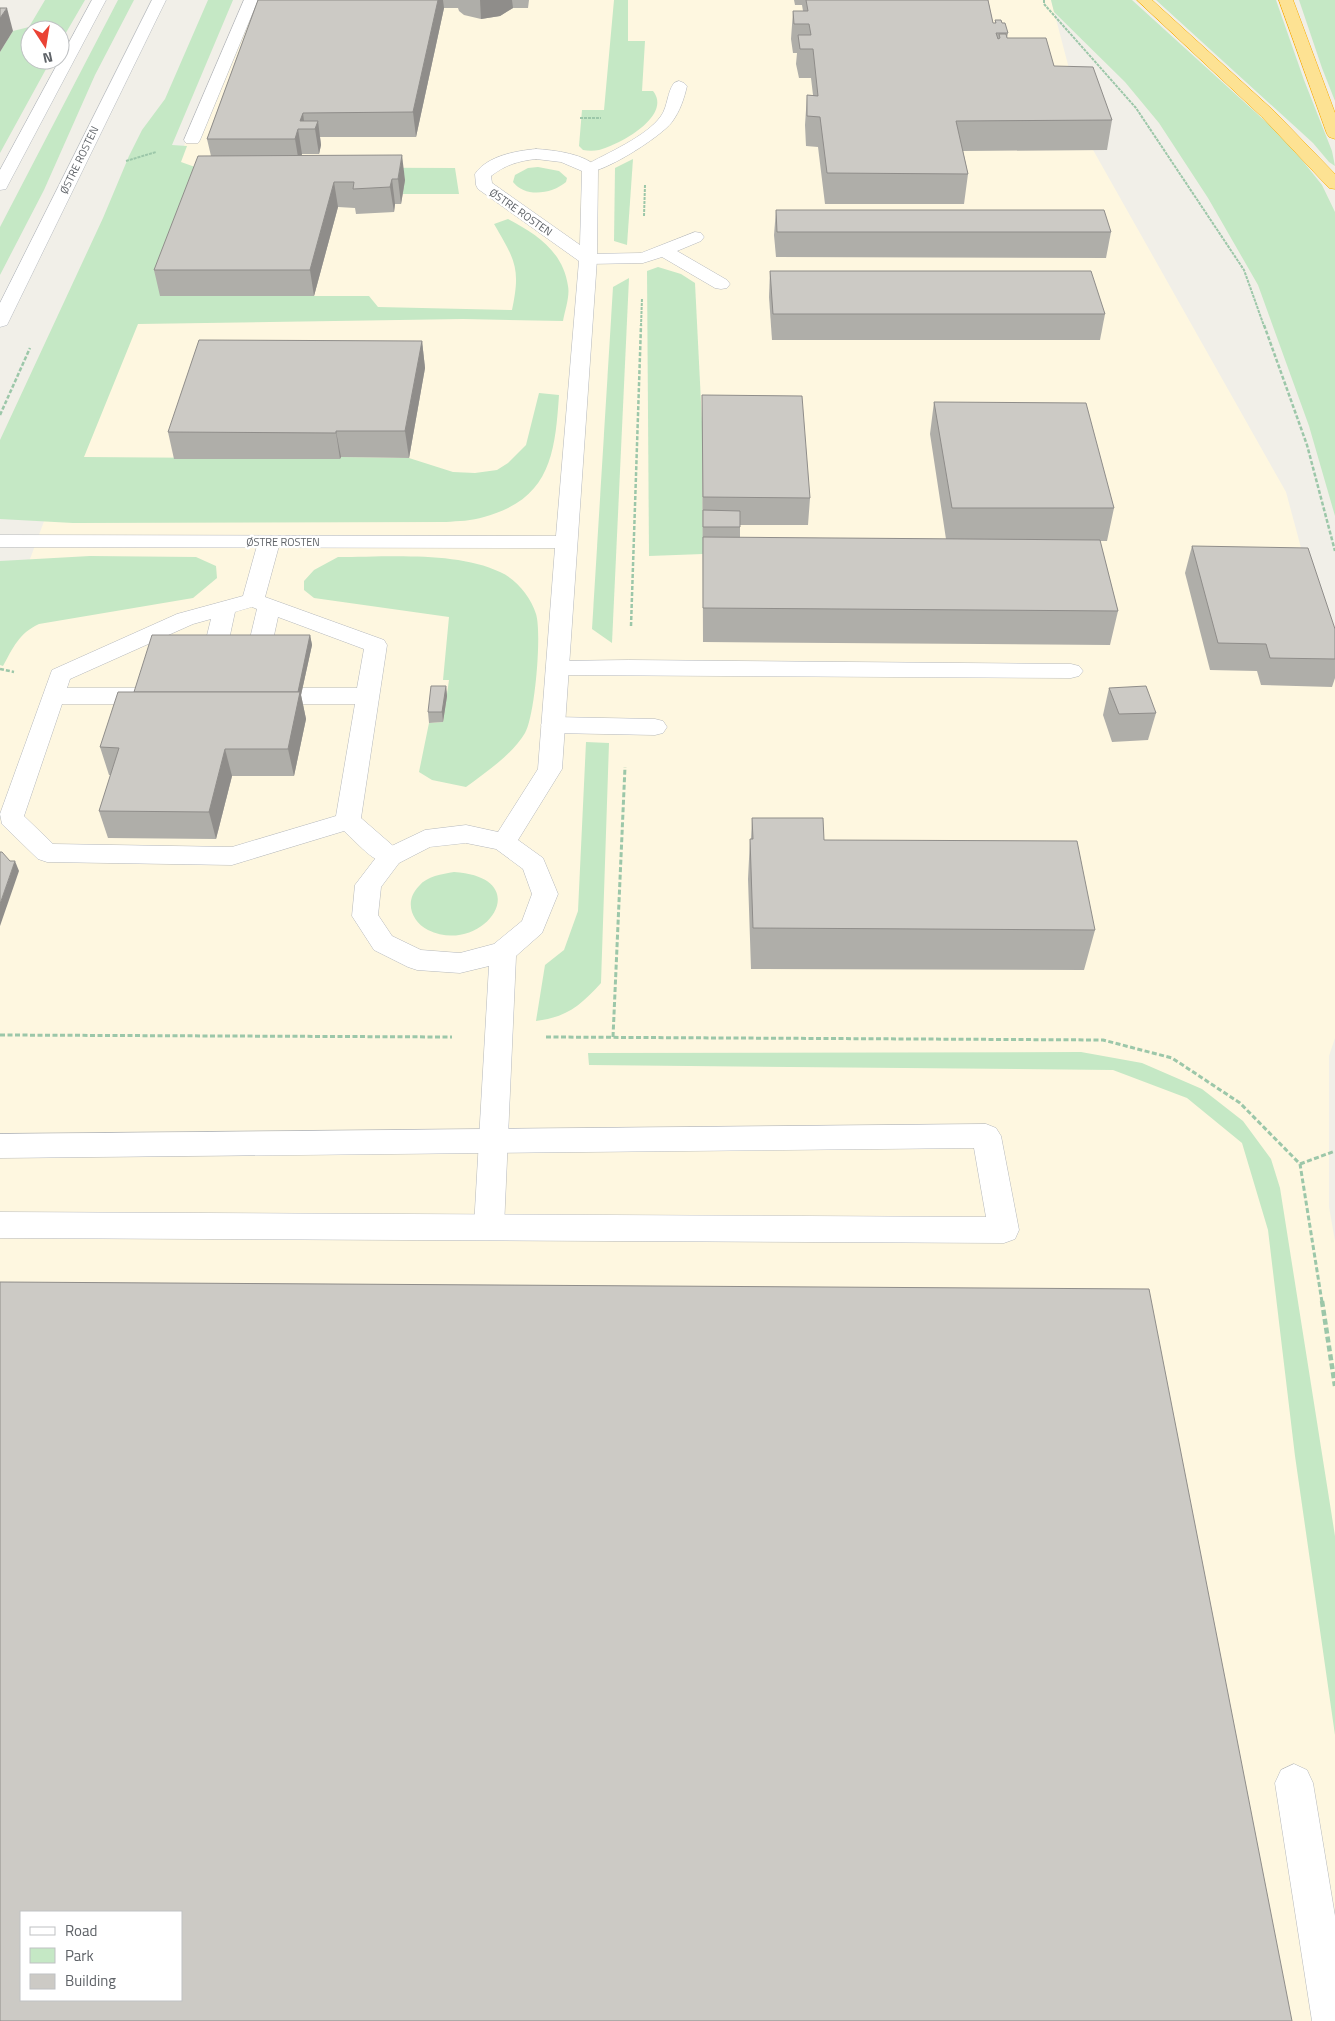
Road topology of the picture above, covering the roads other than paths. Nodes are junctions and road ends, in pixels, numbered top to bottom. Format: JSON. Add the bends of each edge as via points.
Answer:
{"nodes":[{"id":1,"x":99,"y":0,"type":"edge"},
{"id":2,"x":159,"y":0,"type":"edge"},
{"id":3,"x":251,"y":0,"type":"edge"},
{"id":4,"x":1144,"y":0,"type":"edge"},
{"id":5,"x":1286,"y":0,"type":"edge"},
{"id":6,"x":679,"y":86,"type":"dead end"},
{"id":7,"x":1335,"y":134,"type":"edge"},
{"id":8,"x":192,"y":140,"type":"dead end"},
{"id":9,"x":590,"y":169,"type":"junction"},
{"id":10,"x":1335,"y":184,"type":"edge"},
{"id":11,"x":0,"y":185,"type":"edge"},
{"id":12,"x":695,"y":238,"type":"dead end"},
{"id":13,"x":663,"y":250,"type":"junction"},
{"id":14,"x":588,"y":259,"type":"junction"},
{"id":15,"x":721,"y":284,"type":"dead end"},
{"id":16,"x":0,"y":321,"type":"edge"},
{"id":17,"x":0,"y":541,"type":"edge"},
{"id":18,"x":268,"y":542,"type":"junction"},
{"id":19,"x":566,"y":542,"type":"junction"},
{"id":20,"x":261,"y":602,"type":"junction"},
{"id":21,"x":225,"y":608,"type":"junction"},
{"id":22,"x":185,"y":619,"type":"junction"},
{"id":23,"x":178,"y":645,"type":"edge"},
{"id":24,"x":557,"y":668,"type":"junction"},
{"id":25,"x":1071,"y":670,"type":"dead end"},
{"id":26,"x":169,"y":690,"type":"edge"},
{"id":27,"x":53,"y":696,"type":"junction"},
{"id":28,"x":204,"y":696,"type":"edge"},
{"id":29,"x":367,"y":696,"type":"junction"},
{"id":30,"x":553,"y":726,"type":"junction"},
{"id":31,"x":655,"y":727,"type":"dead end"},
{"id":32,"x":348,"y":821,"type":"junction"},
{"id":33,"x":504,"y":842,"type":"junction"},
{"id":34,"x":390,"y":857,"type":"junction"},
{"id":35,"x":503,"y":952,"type":"junction"},
{"id":36,"x":493,"y":1140,"type":"junction"},
{"id":37,"x":0,"y":1146,"type":"edge"},
{"id":38,"x":0,"y":1225,"type":"edge"},
{"id":39,"x":489,"y":1227,"type":"junction"},
{"id":40,"x":1294,"y":1784,"type":"dead end"},
{"id":41,"x":1332,"y":2021,"type":"edge"}],
"edges":[{"from":1,"to":11,"type":"street"},
{"from":2,"to":16,"type":"street","name":"ØSTRE ROSTEN"},
{"from":3,"to":8,"type":"street"},
{"from":4,"to":10,"type":"highway","via":[[1268,114]]},
{"from":5,"to":7,"type":"highway"},
{"from":6,"to":9,"type":"street","via":[[665,121]]},
{"from":9,"to":14,"type":"street"},
{"from":9,"to":14,"type":"street","name":"ØSTRE ROSTEN","via":[[580,162],[537,154],[507,158],[483,174],[484,186]]},
{"from":12,"to":13,"type":"street"},
{"from":13,"to":14,"type":"street","via":[[643,258]]},
{"from":13,"to":15,"type":"street"},
{"from":14,"to":19,"type":"street"},
{"from":17,"to":18,"type":"street","name":"ØSTRE ROSTEN"},
{"from":18,"to":19,"type":"street","name":"ØSTRE ROSTEN"},
{"from":18,"to":20,"type":"street"},
{"from":19,"to":24,"type":"street"},
{"from":20,"to":21,"type":"street"},
{"from":20,"to":29,"type":"street","via":[[298,627],[376,645]]},
{"from":20,"to":29,"type":"street","via":[[244,696],[283,687]]},
{"from":21,"to":22,"type":"street"},
{"from":21,"to":28,"type":"street"},
{"from":22,"to":23,"type":"street"},
{"from":22,"to":27,"type":"street","via":[[60,675]]},
{"from":24,"to":25,"type":"street"},
{"from":24,"to":30,"type":"street"},
{"from":26,"to":27,"type":"street"},
{"from":27,"to":32,"type":"street","via":[[11,818],[47,852],[232,856]]},
{"from":29,"to":32,"type":"street"},
{"from":30,"to":31,"type":"street"},
{"from":30,"to":33,"type":"street","via":[[550,769]]},
{"from":32,"to":34,"type":"street"},
{"from":33,"to":34,"type":"street","via":[[466,834],[425,839]]},
{"from":33,"to":35,"type":"street","via":[[534,864],[545,894],[534,926]]},
{"from":34,"to":35,"type":"street","via":[[368,885],[365,916],[383,943],[417,960],[460,964]]},
{"from":35,"to":36,"type":"street"},
{"from":36,"to":37,"type":"street"},
{"from":36,"to":39,"type":"street"},
{"from":36,"to":39,"type":"street","via":[[986,1136],[1004,1230]]},
{"from":38,"to":39,"type":"street"},
{"from":40,"to":41,"type":"street"}]}
